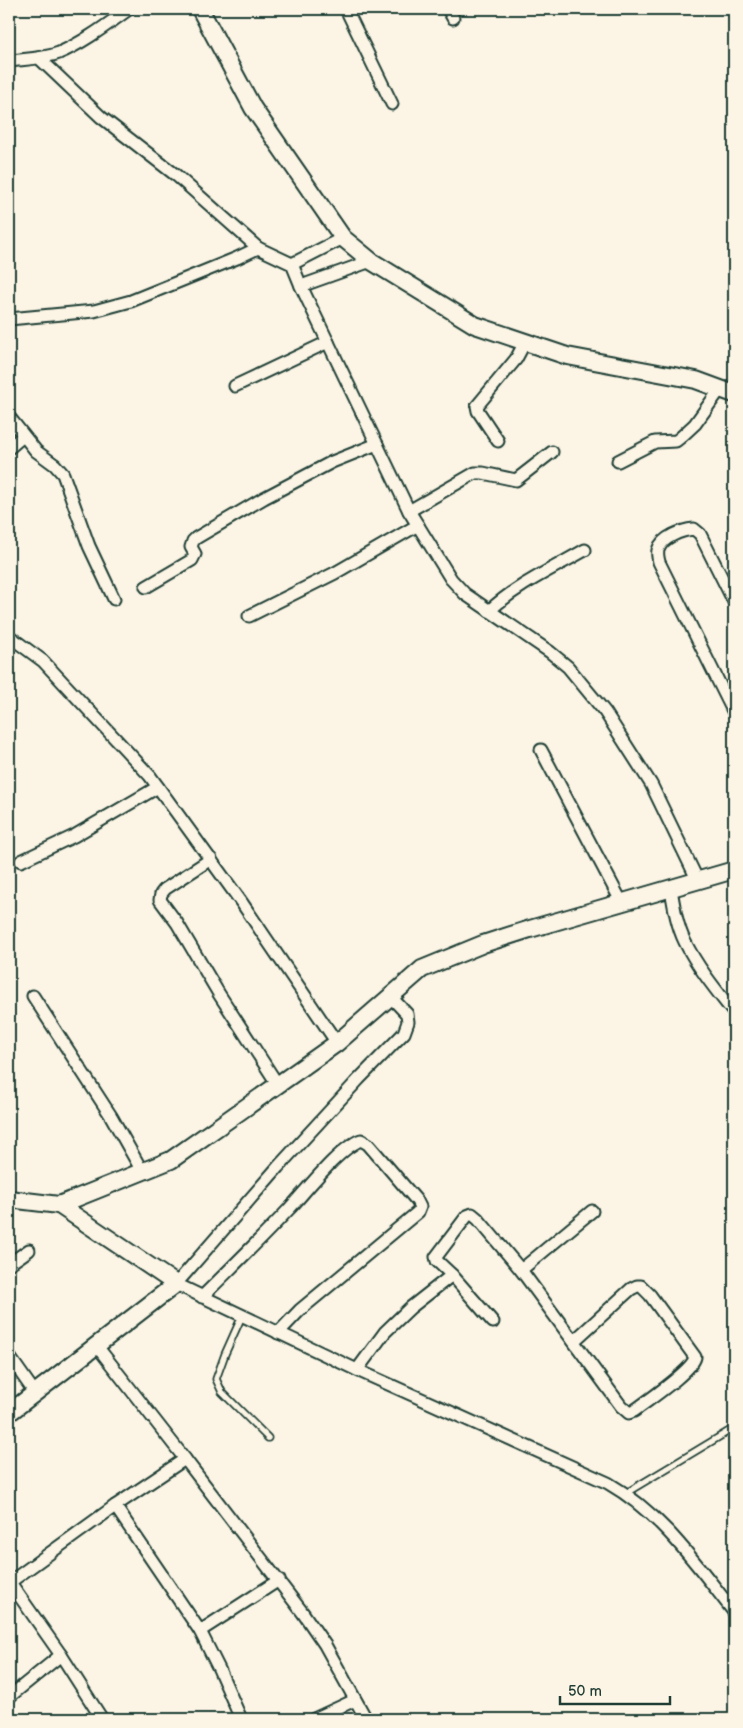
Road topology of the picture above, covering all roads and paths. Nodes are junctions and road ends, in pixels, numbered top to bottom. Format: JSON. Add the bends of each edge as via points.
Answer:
{"nodes":[{"id":1,"x":129,"y":9,"type":"edge"},
{"id":2,"x":200,"y":9,"type":"edge"},
{"id":3,"x":346,"y":9,"type":"edge"},
{"id":4,"x":39,"y":58,"type":"junction"},
{"id":5,"x":9,"y":61,"type":"edge"},
{"id":6,"x":392,"y":104,"type":"dead end"},
{"id":7,"x":343,"y":238,"type":"junction"},
{"id":8,"x":258,"y":248,"type":"junction"},
{"id":9,"x":371,"y":260,"type":"junction"},
{"id":10,"x":292,"y":264,"type":"junction"},
{"id":11,"x":301,"y":286,"type":"junction"},
{"id":12,"x":9,"y":319,"type":"edge"},
{"id":13,"x":328,"y":342,"type":"junction"},
{"id":14,"x":525,"y":342,"type":"junction"},
{"id":15,"x":235,"y":386,"type":"dead end"},
{"id":16,"x":728,"y":391,"type":"edge"},
{"id":17,"x":9,"y":417,"type":"edge"},
{"id":18,"x":23,"y":436,"type":"junction"},
{"id":19,"x":498,"y":441,"type":"dead end"},
{"id":20,"x":377,"y":444,"type":"junction"},
{"id":21,"x":9,"y":448,"type":"edge"},
{"id":22,"x":552,"y":452,"type":"dead end"},
{"id":23,"x":618,"y":460,"type":"dead end"},
{"id":24,"x":410,"y":512,"type":"junction"},
{"id":25,"x":418,"y":525,"type":"junction"},
{"id":26,"x":585,"y":550,"type":"dead end"},
{"id":27,"x":146,"y":587,"type":"dead end"},
{"id":28,"x":114,"y":599,"type":"dead end"},
{"id":29,"x":734,"y":602,"type":"edge"},
{"id":30,"x":489,"y":611,"type":"junction"},
{"id":31,"x":249,"y":616,"type":"dead end"},
{"id":32,"x":9,"y":636,"type":"edge"},
{"id":33,"x":730,"y":690,"type":"edge"},
{"id":34,"x":734,"y":713,"type":"edge"},
{"id":35,"x":541,"y":750,"type":"dead end"},
{"id":36,"x":158,"y":787,"type":"junction"},
{"id":37,"x":210,"y":860,"type":"junction"},
{"id":38,"x":21,"y":861,"type":"dead end"},
{"id":39,"x":734,"y":870,"type":"edge"},
{"id":40,"x":698,"y":881,"type":"junction"},
{"id":41,"x":622,"y":903,"type":"junction"},
{"id":42,"x":674,"y":903,"type":"junction"},
{"id":43,"x":33,"y":996,"type":"dead end"},
{"id":44,"x":399,"y":1005,"type":"junction"},
{"id":45,"x":734,"y":1013,"type":"edge"},
{"id":46,"x":337,"y":1043,"type":"junction"},
{"id":47,"x":278,"y":1085,"type":"junction"},
{"id":48,"x":142,"y":1171,"type":"junction"},
{"id":49,"x":9,"y":1199,"type":"edge"},
{"id":50,"x":59,"y":1205,"type":"junction"},
{"id":51,"x":592,"y":1211,"type":"dead end"},
{"id":52,"x":29,"y":1250,"type":"dead end"},
{"id":53,"x":9,"y":1264,"type":"edge"},
{"id":54,"x":521,"y":1270,"type":"junction"},
{"id":55,"x":452,"y":1276,"type":"junction"},
{"id":56,"x":176,"y":1284,"type":"junction"},
{"id":57,"x":202,"y":1297,"type":"junction"},
{"id":58,"x":242,"y":1316,"type":"junction"},
{"id":59,"x":493,"y":1322,"type":"dead end"},
{"id":60,"x":278,"y":1333,"type":"junction"},
{"id":61,"x":574,"y":1341,"type":"junction"},
{"id":62,"x":96,"y":1345,"type":"junction"},
{"id":63,"x":9,"y":1356,"type":"edge"},
{"id":64,"x":357,"y":1370,"type":"junction"},
{"id":65,"x":34,"y":1393,"type":"junction"},
{"id":66,"x":9,"y":1413,"type":"edge"},
{"id":67,"x":734,"y":1428,"type":"edge"},
{"id":68,"x":268,"y":1438,"type":"dead end"},
{"id":69,"x":185,"y":1459,"type":"junction"},
{"id":70,"x":626,"y":1493,"type":"junction"},
{"id":71,"x":115,"y":1506,"type":"junction"},
{"id":72,"x":279,"y":1580,"type":"junction"},
{"id":73,"x":9,"y":1582,"type":"edge"},
{"id":74,"x":734,"y":1612,"type":"edge"},
{"id":75,"x":200,"y":1632,"type":"junction"},
{"id":76,"x":61,"y":1655,"type":"junction"},
{"id":77,"x":9,"y":1697,"type":"edge"},
{"id":78,"x":355,"y":1700,"type":"junction"},
{"id":79,"x":102,"y":1719,"type":"edge"},
{"id":80,"x":241,"y":1719,"type":"edge"},
{"id":81,"x":314,"y":1719,"type":"edge"},
{"id":82,"x":366,"y":1719,"type":"edge"}],
"edges":[{"from":1,"to":4,"type":"street","via":[[59,53]]},
{"from":2,"to":7,"type":"street","via":[[253,108]]},
{"from":3,"to":6,"type":"street"},
{"from":4,"to":5,"type":"street"},
{"from":4,"to":8,"type":"street","via":[[101,117],[177,176]]},
{"from":7,"to":9,"type":"street"},
{"from":7,"to":10,"type":"street"},
{"from":8,"to":10,"type":"street"},
{"from":8,"to":12,"type":"street","via":[[131,302],[94,311]]},
{"from":9,"to":11,"type":"street"},
{"from":9,"to":14,"type":"street","via":[[474,325]]},
{"from":10,"to":11,"type":"street"},
{"from":11,"to":13,"type":"street"},
{"from":13,"to":15,"type":"street"},
{"from":13,"to":20,"type":"street"},
{"from":14,"to":16,"type":"street","via":[[567,356],[696,380]]},
{"from":14,"to":19,"type":"street","via":[[516,359],[477,406]]},
{"from":16,"to":23,"type":"street","via":[[676,441],[655,442]]},
{"from":17,"to":18,"type":"street"},
{"from":18,"to":21,"type":"street"},
{"from":18,"to":28,"type":"street","via":[[63,474],[89,546]]},
{"from":20,"to":24,"type":"street"},
{"from":20,"to":27,"type":"street","via":[[332,462],[196,538],[191,547],[195,554],[192,560]]},
{"from":22,"to":24,"type":"street","via":[[516,480],[475,473]]},
{"from":24,"to":25,"type":"street"},
{"from":25,"to":30,"type":"street","via":[[451,579]]},
{"from":25,"to":31,"type":"street","via":[[335,573]]},
{"from":26,"to":30,"type":"street","via":[[525,584]]},
{"from":29,"to":33,"type":"street","via":[[700,534],[694,529],[684,530],[661,544],[657,552],[659,562],[700,648]]},
{"from":30,"to":40,"type":"street","via":[[568,667],[605,712],[651,784]]},
{"from":32,"to":36,"type":"street","via":[[43,661]]},
{"from":33,"to":34,"type":"street"},
{"from":35,"to":41,"type":"street"},
{"from":36,"to":37,"type":"street"},
{"from":36,"to":38,"type":"street","via":[[74,836]]},
{"from":37,"to":46,"type":"street"},
{"from":37,"to":47,"type":"street","via":[[165,889],[160,900]]},
{"from":39,"to":40,"type":"street"},
{"from":40,"to":42,"type":"street"},
{"from":41,"to":42,"type":"street"},
{"from":41,"to":44,"type":"street","via":[[483,944],[422,969]]},
{"from":42,"to":45,"type":"street","via":[[685,941],[705,977]]},
{"from":43,"to":48,"type":"street","via":[[111,1116]]},
{"from":44,"to":46,"type":"street"},
{"from":44,"to":56,"type":"street","via":[[408,1022],[404,1033],[278,1167]]},
{"from":46,"to":47,"type":"street"},
{"from":47,"to":48,"type":"street","via":[[170,1160]]},
{"from":48,"to":50,"type":"street"},
{"from":49,"to":50,"type":"street"},
{"from":50,"to":56,"type":"street"},
{"from":51,"to":54,"type":"street"},
{"from":52,"to":53,"type":"street"},
{"from":54,"to":55,"type":"street","via":[[472,1214],[467,1216],[436,1257]]},
{"from":54,"to":61,"type":"street"},
{"from":55,"to":59,"type":"street"},
{"from":55,"to":64,"type":"street","via":[[385,1332]]},
{"from":56,"to":57,"type":"street"},
{"from":56,"to":62,"type":"street"},
{"from":57,"to":58,"type":"street"},
{"from":57,"to":60,"type":"street","via":[[313,1182],[362,1140],[417,1201],[418,1212],[300,1310]]},
{"from":58,"to":60,"type":"street"},
{"from":58,"to":68,"type":"lane","via":[[216,1380],[222,1392]]},
{"from":60,"to":64,"type":"street"},
{"from":61,"to":61,"type":"street","via":[[629,1413],[682,1374],[696,1357],[641,1286],[637,1286]]},
{"from":62,"to":65,"type":"street"},
{"from":62,"to":69,"type":"street"},
{"from":63,"to":65,"type":"street"},
{"from":64,"to":70,"type":"street"},
{"from":65,"to":66,"type":"street"},
{"from":67,"to":70,"type":"lane"},
{"from":69,"to":71,"type":"street"},
{"from":69,"to":72,"type":"street"},
{"from":70,"to":74,"type":"street","via":[[666,1528]]},
{"from":71,"to":73,"type":"street"},
{"from":71,"to":75,"type":"street"},
{"from":72,"to":75,"type":"street"},
{"from":72,"to":78,"type":"street","via":[[325,1645]]},
{"from":73,"to":76,"type":"street"},
{"from":75,"to":80,"type":"street"},
{"from":76,"to":77,"type":"street"},
{"from":76,"to":79,"type":"street"},
{"from":78,"to":81,"type":"street"},
{"from":78,"to":82,"type":"street"}]}
